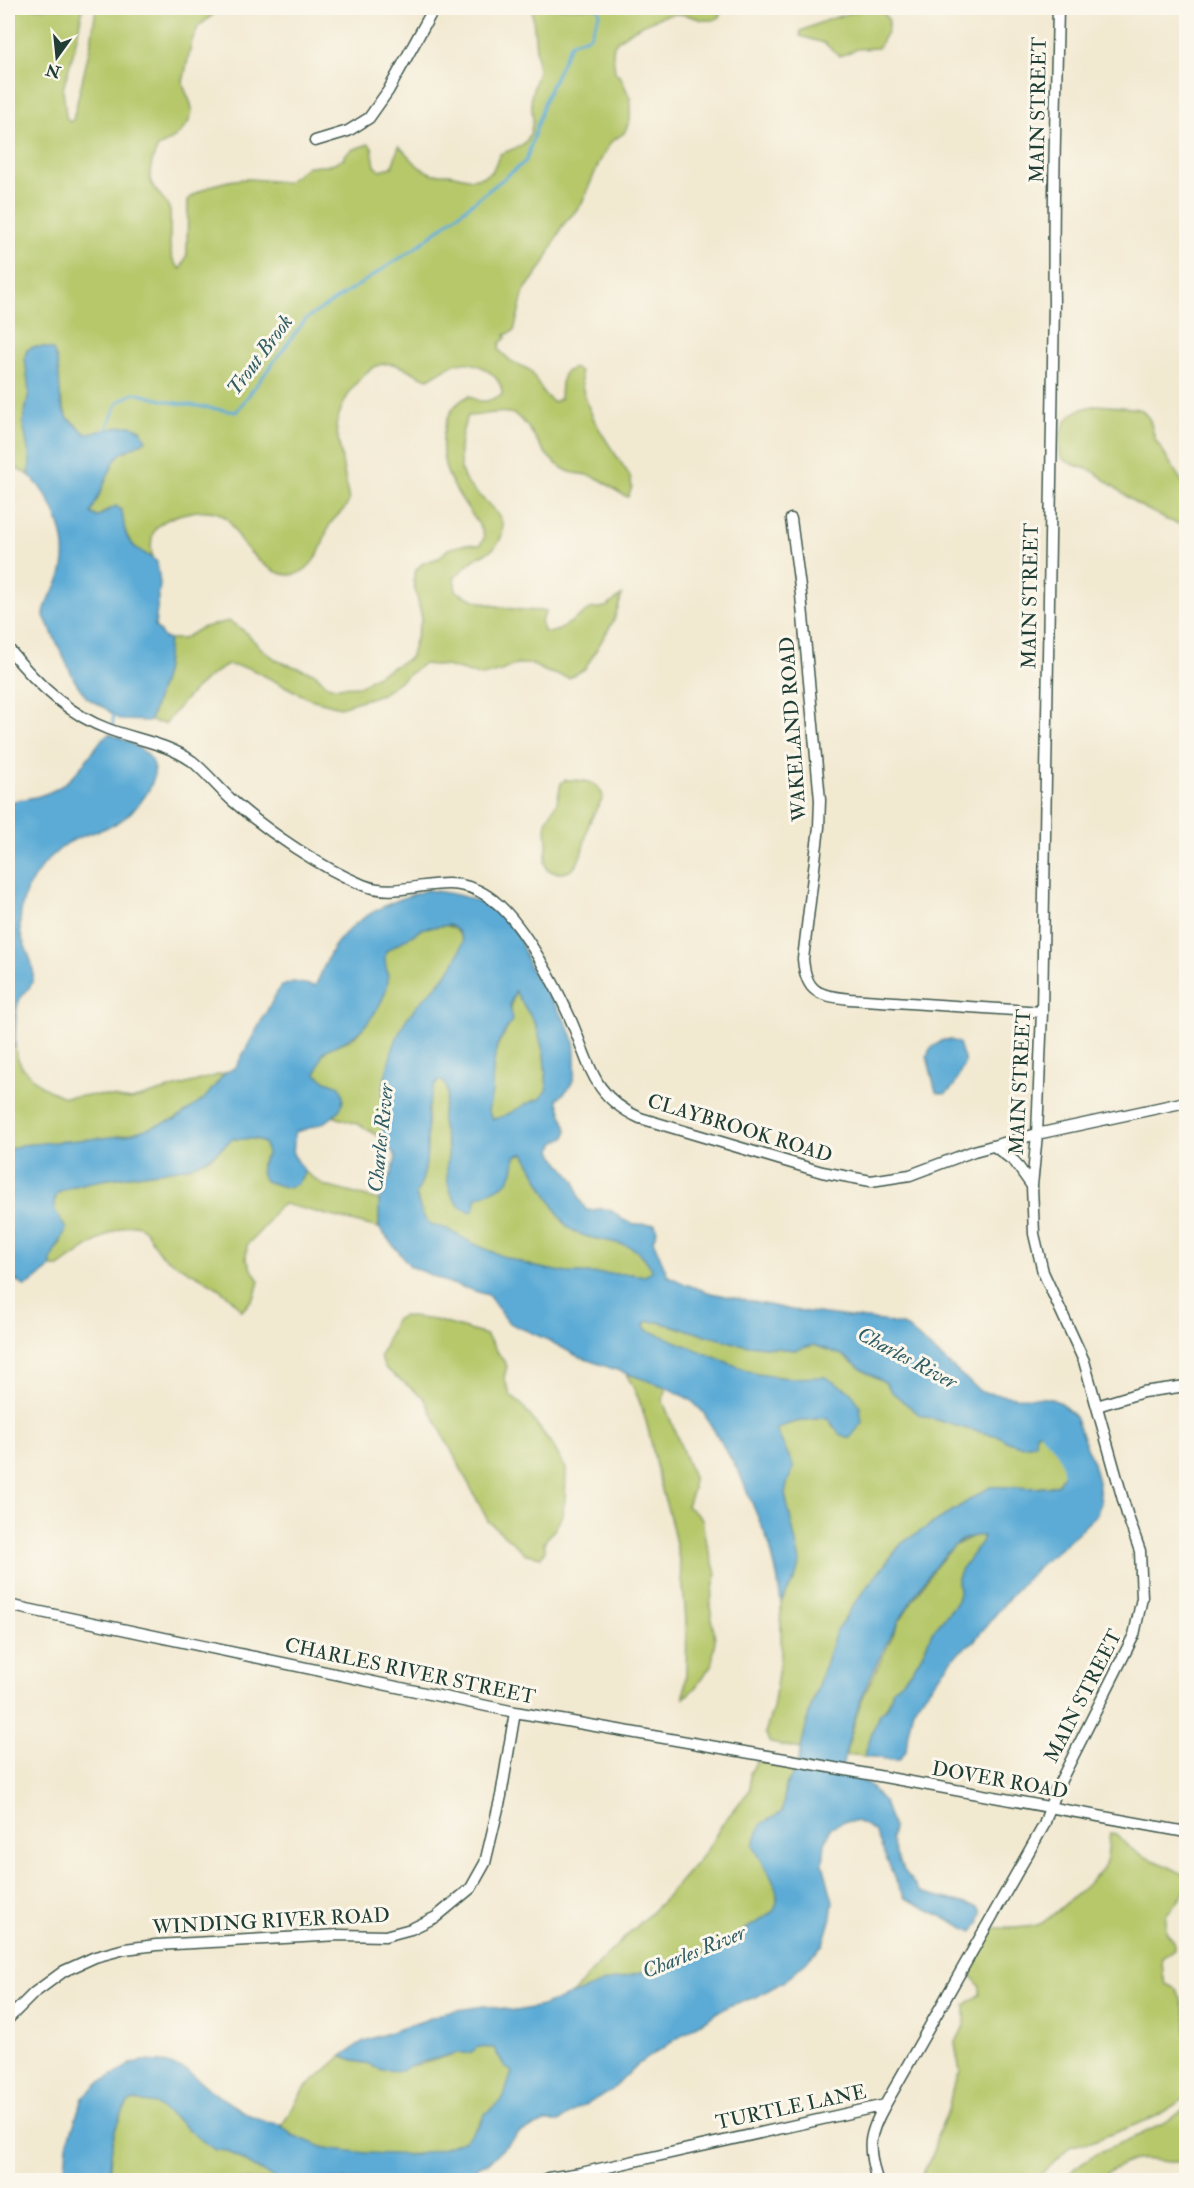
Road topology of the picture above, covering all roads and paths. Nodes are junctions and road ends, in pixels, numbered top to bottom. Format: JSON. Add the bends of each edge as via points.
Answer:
{"nodes":[{"id":1,"x":432,"y":8,"type":"edge"},
{"id":2,"x":1058,"y":8,"type":"edge"},
{"id":3,"x":315,"y":141,"type":"dead end"},
{"id":4,"x":791,"y":519,"type":"dead end"},
{"id":5,"x":8,"y":648,"type":"edge"},
{"id":6,"x":1042,"y":1012,"type":"junction"},
{"id":7,"x":1186,"y":1102,"type":"edge"},
{"id":8,"x":1037,"y":1134,"type":"junction"},
{"id":9,"x":994,"y":1146,"type":"junction"},
{"id":10,"x":1032,"y":1186,"type":"junction"},
{"id":11,"x":1186,"y":1386,"type":"edge"},
{"id":12,"x":1096,"y":1406,"type":"junction"},
{"id":13,"x":8,"y":1605,"type":"edge"},
{"id":14,"x":515,"y":1712,"type":"junction"},
{"id":15,"x":807,"y":1763,"type":"joint"},
{"id":16,"x":1050,"y":1808,"type":"junction"},
{"id":17,"x":1186,"y":1832,"type":"edge"},
{"id":18,"x":8,"y":2019,"type":"edge"},
{"id":19,"x":885,"y":2105,"type":"junction"},
{"id":20,"x":548,"y":2178,"type":"dead end"},
{"id":21,"x":877,"y":2181,"type":"edge"}],
"edges":[{"from":1,"to":3,"type":"street","via":[[388,91],[369,118],[348,131]]},
{"from":2,"to":6,"type":"street","name":"MAIN STREET"},
{"from":4,"to":6,"type":"street","name":"WAKELAND ROAD","via":[[820,800],[803,959],[805,977],[824,996]]},
{"from":5,"to":9,"type":"street","name":"CLAYBROOK ROAD","via":[[75,713],[182,755],[271,832],[333,871],[366,886],[394,889],[456,884],[498,905],[536,955],[569,1016],[594,1077],[625,1111],[765,1156],[871,1181],[910,1175]]},
{"from":6,"to":8,"type":"street","name":"MAIN STREET"},
{"from":7,"to":8,"type":"street","name":"CLAYBROOK ROAD"},
{"from":8,"to":9,"type":"street","name":"CLAYBROOK ROAD"},
{"from":8,"to":10,"type":"street","name":"MAIN STREET"},
{"from":9,"to":10,"type":"street","name":"MAIN STREET","via":[[1015,1162]]},
{"from":10,"to":12,"type":"street","name":"MAIN STREET","via":[[1037,1253],[1084,1360]]},
{"from":11,"to":12,"type":"street","via":[[1143,1392]]},
{"from":12,"to":16,"type":"street","name":"MAIN STREET","via":[[1140,1551],[1142,1599],[1134,1635]]},
{"from":13,"to":14,"type":"street","name":"CHARLES RIVER STREET"},
{"from":14,"to":15,"type":"street","name":"CHARLES RIVER STREET"},
{"from":14,"to":18,"type":"street","name":"WINDING RIVER ROAD","via":[[485,1863],[471,1888],[436,1917],[385,1936],[340,1935],[125,1948],[64,1971]]},
{"from":15,"to":16,"type":"street","name":"DOVER ROAD"},
{"from":16,"to":17,"type":"street","name":"DOVER ROAD"},
{"from":16,"to":19,"type":"street","name":"TURTLE LANE","via":[[1044,1825]]},
{"from":19,"to":20,"type":"street","name":"TURTLE LANE"},
{"from":19,"to":21,"type":"street","via":[[870,2138]]}]}
